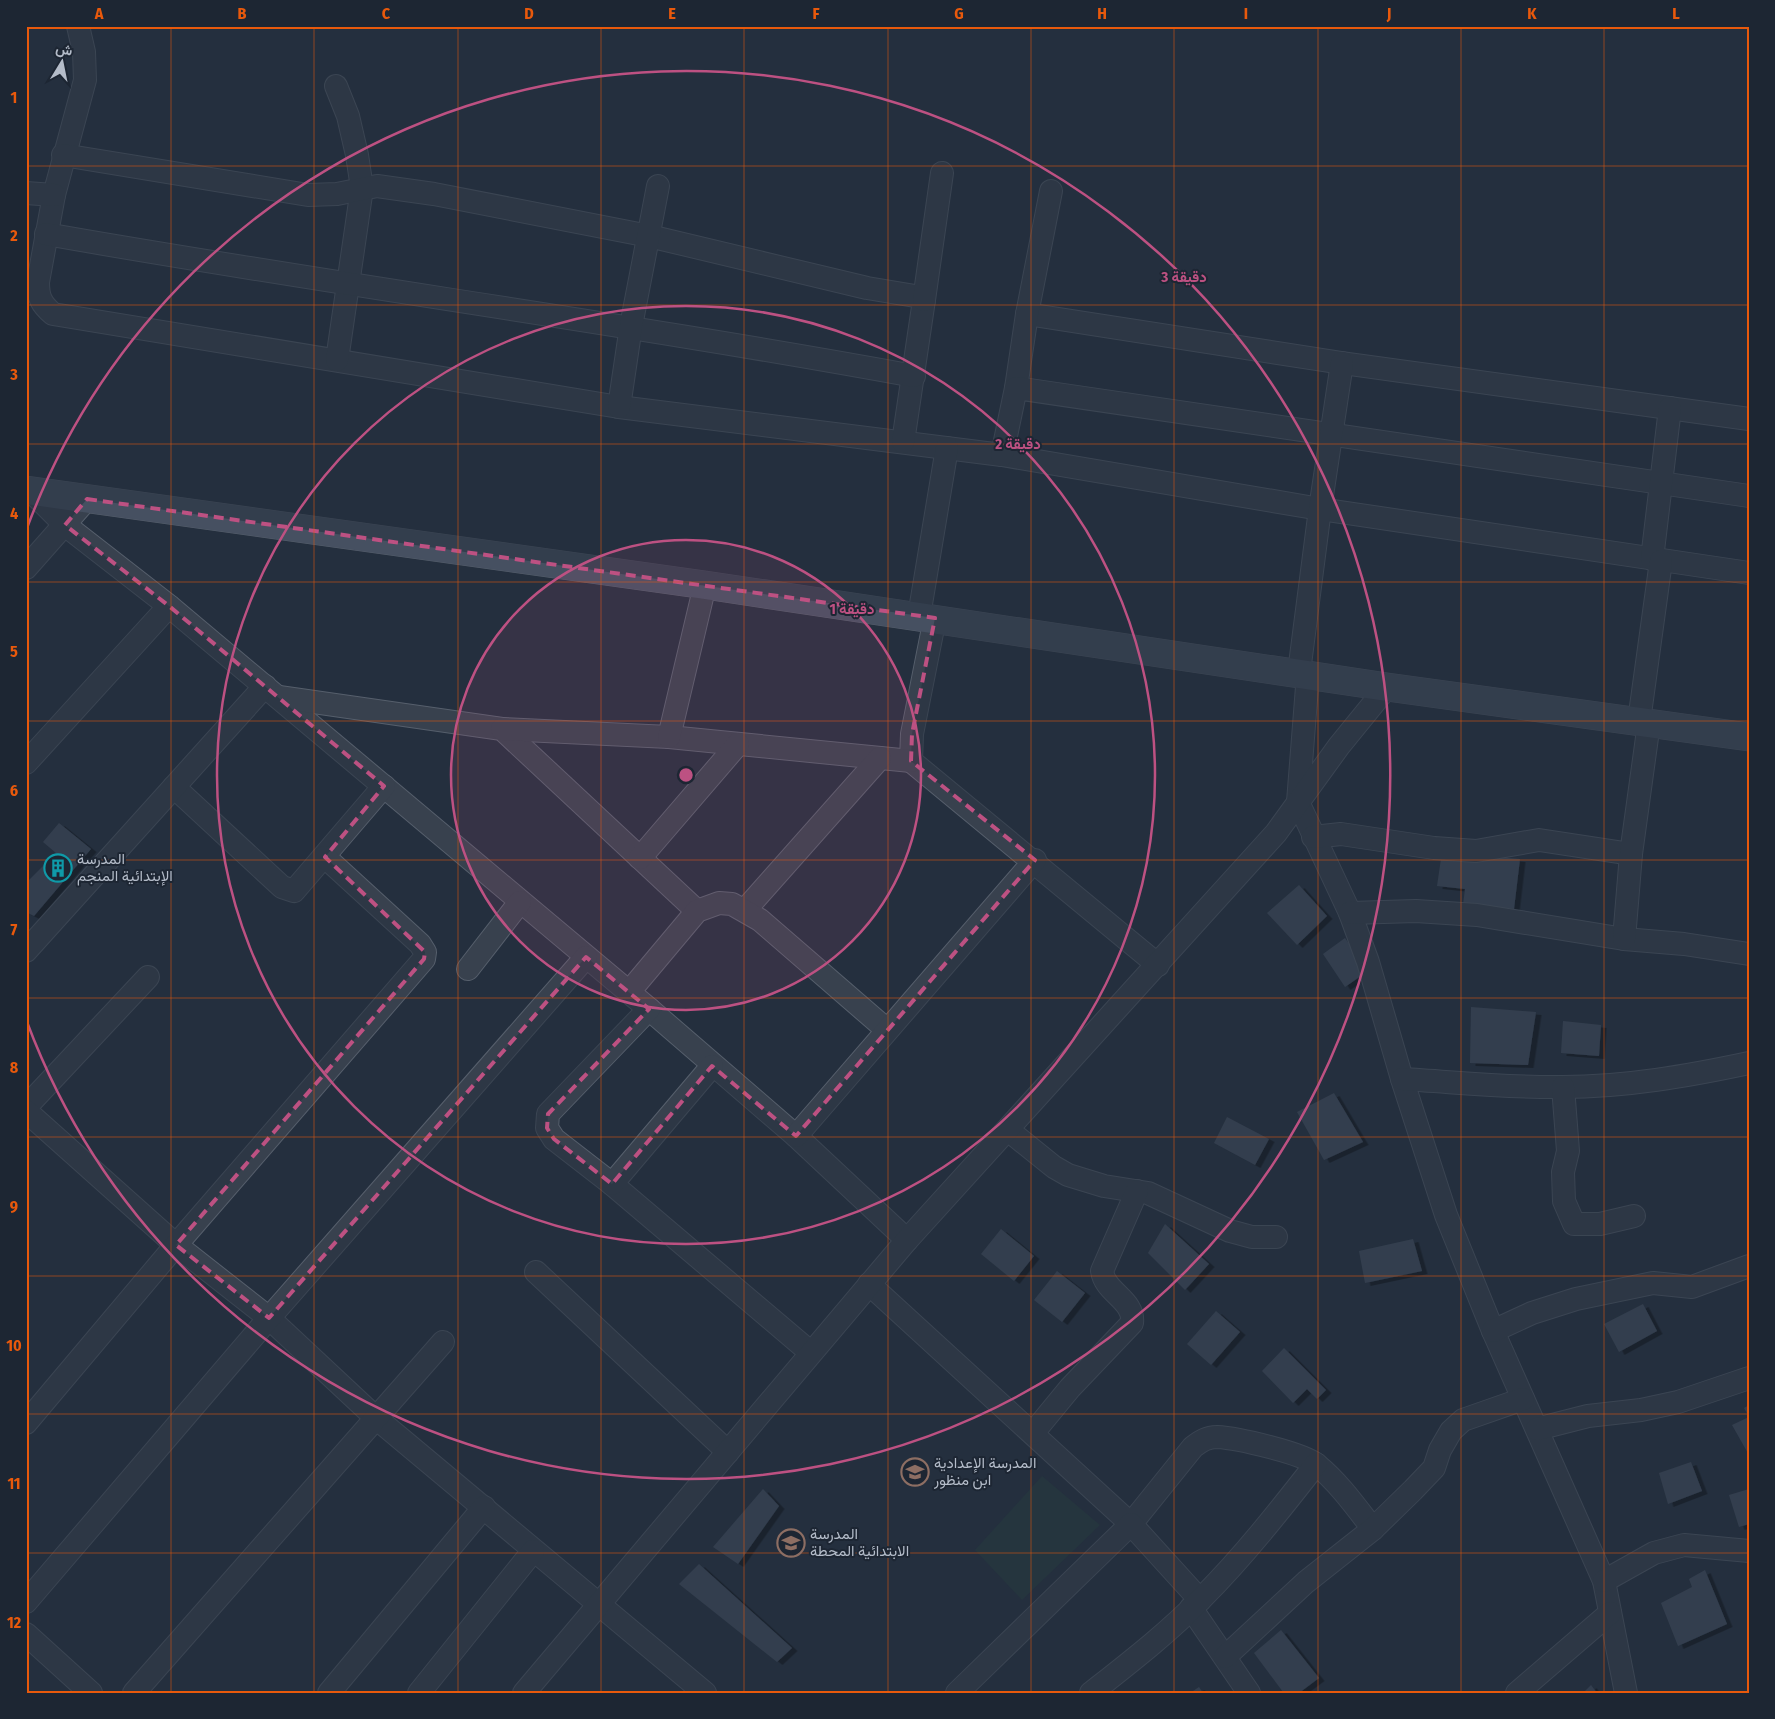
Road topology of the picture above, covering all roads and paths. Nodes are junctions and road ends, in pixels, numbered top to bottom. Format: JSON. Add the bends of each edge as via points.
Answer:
{"nodes":[{"id":1,"x":78,"y":26,"type":"edge"},
{"id":2,"x":336,"y":86,"type":"dead end"},
{"id":3,"x":63,"y":156,"type":"junction"},
{"id":4,"x":942,"y":173,"type":"dead end"},
{"id":5,"x":658,"y":186,"type":"dead end"},
{"id":6,"x":362,"y":188,"type":"junction"},
{"id":7,"x":1051,"y":191,"type":"dead end"},
{"id":8,"x":26,"y":193,"type":"edge"},
{"id":9,"x":54,"y":196,"type":"junction"},
{"id":10,"x":46,"y":234,"type":"junction"},
{"id":11,"x":648,"y":236,"type":"junction"},
{"id":12,"x":348,"y":285,"type":"junction"},
{"id":13,"x":924,"y":300,"type":"junction"},
{"id":14,"x":1027,"y":314,"type":"junction"},
{"id":15,"x":631,"y":326,"type":"junction"},
{"id":16,"x":337,"y":360,"type":"junction"},
{"id":17,"x":1342,"y":363,"type":"junction"},
{"id":18,"x":914,"y":376,"type":"junction"},
{"id":19,"x":1016,"y":388,"type":"junction"},
{"id":20,"x":619,"y":407,"type":"junction"},
{"id":21,"x":1670,"y":408,"type":"junction"},
{"id":22,"x":1749,"y":419,"type":"edge"},
{"id":23,"x":1331,"y":434,"type":"junction"},
{"id":24,"x":903,"y":442,"type":"junction"},
{"id":25,"x":947,"y":448,"type":"junction"},
{"id":26,"x":1002,"y":455,"type":"junction"},
{"id":27,"x":1661,"y":483,"type":"junction"},
{"id":28,"x":29,"y":490,"type":"edge"},
{"id":29,"x":1749,"y":496,"type":"edge"},
{"id":30,"x":87,"y":499,"type":"junction"},
{"id":31,"x":1320,"y":509,"type":"junction"},
{"id":32,"x":65,"y":525,"type":"junction"},
{"id":33,"x":1656,"y":560,"type":"junction"},
{"id":34,"x":26,"y":568,"type":"edge"},
{"id":35,"x":1749,"y":573,"type":"edge"},
{"id":36,"x":705,"y":585,"type":"junction"},
{"id":37,"x":169,"y":606,"type":"junction"},
{"id":38,"x":927,"y":617,"type":"junction"},
{"id":39,"x":1303,"y":673,"type":"junction"},
{"id":40,"x":1387,"y":687,"type":"junction"},
{"id":41,"x":272,"y":691,"type":"junction"},
{"id":42,"x":1644,"y":722,"type":"junction"},
{"id":43,"x":502,"y":729,"type":"junction"},
{"id":44,"x":1749,"y":737,"type":"edge"},
{"id":45,"x":669,"y":738,"type":"junction"},
{"id":46,"x":738,"y":744,"type":"junction"},
{"id":47,"x":880,"y":758,"type":"junction"},
{"id":48,"x":911,"y":761,"type":"junction"},
{"id":49,"x":26,"y":763,"type":"edge"},
{"id":50,"x":384,"y":786,"type":"junction"},
{"id":51,"x":174,"y":787,"type":"junction"},
{"id":52,"x":1298,"y":802,"type":"junction"},
{"id":53,"x":1313,"y":836,"type":"junction"},
{"id":54,"x":1631,"y":854,"type":"junction"},
{"id":55,"x":325,"y":856,"type":"junction"},
{"id":56,"x":640,"y":858,"type":"junction"},
{"id":57,"x":1035,"y":860,"type":"junction"},
{"id":58,"x":520,"y":902,"type":"junction"},
{"id":59,"x":745,"y":910,"type":"junction"},
{"id":60,"x":697,"y":911,"type":"junction"},
{"id":61,"x":1350,"y":913,"type":"junction"},
{"id":62,"x":1624,"y":939,"type":"junction"},
{"id":63,"x":26,"y":951,"type":"edge"},
{"id":64,"x":1749,"y":954,"type":"edge"},
{"id":65,"x":586,"y":958,"type":"junction"},
{"id":66,"x":1158,"y":965,"type":"junction"},
{"id":67,"x":468,"y":970,"type":"dead end"},
{"id":68,"x":148,"y":977,"type":"dead end"},
{"id":69,"x":629,"y":992,"type":"junction"},
{"id":70,"x":649,"y":1009,"type":"junction"},
{"id":71,"x":887,"y":1030,"type":"junction"},
{"id":72,"x":1749,"y":1063,"type":"edge"},
{"id":73,"x":712,"y":1066,"type":"junction"},
{"id":74,"x":1402,"y":1079,"type":"junction"},
{"id":75,"x":1563,"y":1087,"type":"junction"},
{"id":76,"x":26,"y":1109,"type":"edge"},
{"id":77,"x":1008,"y":1130,"type":"junction"},
{"id":78,"x":796,"y":1136,"type":"junction"},
{"id":79,"x":612,"y":1184,"type":"junction"},
{"id":80,"x":1137,"y":1191,"type":"junction"},
{"id":81,"x":1634,"y":1216,"type":"dead end"},
{"id":82,"x":1276,"y":1237,"type":"dead end"},
{"id":83,"x":907,"y":1240,"type":"junction"},
{"id":84,"x":176,"y":1245,"type":"junction"},
{"id":85,"x":1749,"y":1266,"type":"edge"},
{"id":86,"x":536,"y":1272,"type":"dead end"},
{"id":87,"x":869,"y":1284,"type":"junction"},
{"id":88,"x":269,"y":1318,"type":"junction"},
{"id":89,"x":1493,"y":1331,"type":"junction"},
{"id":90,"x":443,"y":1342,"type":"dead end"},
{"id":91,"x":810,"y":1352,"type":"junction"},
{"id":92,"x":1749,"y":1378,"type":"edge"},
{"id":93,"x":1523,"y":1399,"type":"junction"},
{"id":94,"x":376,"y":1418,"type":"junction"},
{"id":95,"x":26,"y":1423,"type":"edge"},
{"id":96,"x":1536,"y":1429,"type":"junction"},
{"id":97,"x":1034,"y":1433,"type":"junction"},
{"id":98,"x":728,"y":1452,"type":"junction"},
{"id":99,"x":1316,"y":1464,"type":"junction"},
{"id":100,"x":484,"y":1506,"type":"junction"},
{"id":101,"x":1131,"y":1524,"type":"junction"},
{"id":102,"x":1373,"y":1530,"type":"junction"},
{"id":103,"x":534,"y":1551,"type":"junction"},
{"id":104,"x":1749,"y":1551,"type":"edge"},
{"id":105,"x":1604,"y":1581,"type":"junction"},
{"id":106,"x":26,"y":1602,"type":"edge"},
{"id":107,"x":600,"y":1603,"type":"junction"},
{"id":108,"x":1196,"y":1604,"type":"junction"},
{"id":109,"x":1610,"y":1613,"type":"junction"},
{"id":110,"x":26,"y":1634,"type":"edge"},
{"id":111,"x":1225,"y":1657,"type":"junction"},
{"id":112,"x":90,"y":1693,"type":"edge"},
{"id":113,"x":134,"y":1693,"type":"edge"},
{"id":114,"x":330,"y":1693,"type":"edge"},
{"id":115,"x":419,"y":1693,"type":"edge"},
{"id":116,"x":524,"y":1693,"type":"edge"},
{"id":117,"x":705,"y":1693,"type":"edge"},
{"id":118,"x":957,"y":1693,"type":"edge"},
{"id":119,"x":1091,"y":1693,"type":"edge"},
{"id":120,"x":1249,"y":1693,"type":"edge"},
{"id":121,"x":1517,"y":1693,"type":"edge"},
{"id":122,"x":1626,"y":1693,"type":"edge"}],
"edges":[{"from":1,"to":3,"type":"street","via":[[84,52],[85,80]]},
{"from":2,"to":6,"type":"street","via":[[348,116]]},
{"from":3,"to":6,"type":"street","via":[[308,195],[337,194]]},
{"from":3,"to":9,"type":"street"},
{"from":4,"to":13,"type":"street"},
{"from":5,"to":11,"type":"street"},
{"from":6,"to":11,"type":"street","via":[[377,186],[434,194]]},
{"from":6,"to":12,"type":"street"},
{"from":7,"to":14,"type":"street"},
{"from":8,"to":9,"type":"street"},
{"from":9,"to":10,"type":"street"},
{"from":10,"to":12,"type":"street"},
{"from":10,"to":16,"type":"street","via":[[38,295],[43,306],[53,314]]},
{"from":11,"to":13,"type":"street","via":[[815,277],[921,296]]},
{"from":11,"to":15,"type":"street"},
{"from":12,"to":15,"type":"street"},
{"from":12,"to":16,"type":"street"},
{"from":13,"to":18,"type":"street"},
{"from":14,"to":17,"type":"street"},
{"from":14,"to":19,"type":"street"},
{"from":15,"to":18,"type":"street"},
{"from":15,"to":20,"type":"street"},
{"from":16,"to":20,"type":"street"},
{"from":17,"to":21,"type":"street"},
{"from":17,"to":23,"type":"street"},
{"from":18,"to":24,"type":"street"},
{"from":19,"to":23,"type":"street"},
{"from":19,"to":26,"type":"street"},
{"from":20,"to":24,"type":"street"},
{"from":21,"to":22,"type":"street"},
{"from":21,"to":27,"type":"street"},
{"from":23,"to":27,"type":"street"},
{"from":23,"to":31,"type":"street"},
{"from":24,"to":25,"type":"street"},
{"from":25,"to":26,"type":"street"},
{"from":25,"to":38,"type":"street"},
{"from":26,"to":31,"type":"street"},
{"from":27,"to":29,"type":"street"},
{"from":27,"to":33,"type":"street"},
{"from":28,"to":30,"type":"main road"},
{"from":28,"to":32,"type":"street"},
{"from":30,"to":32,"type":"street"},
{"from":30,"to":36,"type":"main road"},
{"from":31,"to":33,"type":"street"},
{"from":31,"to":39,"type":"street"},
{"from":32,"to":34,"type":"street"},
{"from":32,"to":37,"type":"street"},
{"from":33,"to":35,"type":"street"},
{"from":33,"to":42,"type":"street"},
{"from":36,"to":38,"type":"main road"},
{"from":36,"to":45,"type":"street"},
{"from":37,"to":41,"type":"street"},
{"from":37,"to":49,"type":"street"},
{"from":38,"to":39,"type":"main road"},
{"from":38,"to":48,"type":"street"},
{"from":39,"to":40,"type":"main road"},
{"from":39,"to":52,"type":"street"},
{"from":40,"to":42,"type":"main road"},
{"from":40,"to":52,"type":"street"},
{"from":41,"to":43,"type":"street"},
{"from":41,"to":50,"type":"street"},
{"from":41,"to":51,"type":"street"},
{"from":42,"to":44,"type":"main road"},
{"from":42,"to":54,"type":"street"},
{"from":43,"to":45,"type":"street"},
{"from":43,"to":56,"type":"street"},
{"from":45,"to":46,"type":"street"},
{"from":46,"to":47,"type":"street"},
{"from":46,"to":56,"type":"street"},
{"from":47,"to":48,"type":"street"},
{"from":47,"to":59,"type":"street"},
{"from":48,"to":57,"type":"street"},
{"from":50,"to":55,"type":"street"},
{"from":50,"to":58,"type":"street"},
{"from":51,"to":55,"type":"street","via":[[288,890],[299,888]]},
{"from":51,"to":63,"type":"street"},
{"from":52,"to":53,"type":"street"},
{"from":52,"to":66,"type":"street","via":[[1276,833]]},
{"from":53,"to":54,"type":"street","via":[[1341,834],[1476,851],[1538,840]]},
{"from":53,"to":61,"type":"street"},
{"from":54,"to":62,"type":"street"},
{"from":55,"to":84,"type":"street","via":[[420,944],[425,952],[424,959]]},
{"from":56,"to":60,"type":"street"},
{"from":57,"to":66,"type":"street"},
{"from":57,"to":71,"type":"street"},
{"from":58,"to":65,"type":"street"},
{"from":58,"to":67,"type":"street"},
{"from":59,"to":60,"type":"street","via":[[719,903]]},
{"from":59,"to":71,"type":"street"},
{"from":60,"to":69,"type":"street"},
{"from":61,"to":62,"type":"street","via":[[1416,910],[1477,915]]},
{"from":61,"to":74,"type":"street","via":[[1368,962]]},
{"from":62,"to":64,"type":"street"},
{"from":65,"to":69,"type":"street"},
{"from":65,"to":88,"type":"street"},
{"from":66,"to":77,"type":"street"},
{"from":68,"to":76,"type":"street"},
{"from":69,"to":70,"type":"street"},
{"from":70,"to":73,"type":"street"},
{"from":70,"to":79,"type":"street","via":[[548,1114],[547,1128],[554,1140]]},
{"from":71,"to":78,"type":"street"},
{"from":72,"to":75,"type":"street","via":[[1676,1077]]},
{"from":73,"to":78,"type":"street"},
{"from":73,"to":79,"type":"street"},
{"from":74,"to":75,"type":"street"},
{"from":74,"to":89,"type":"street","via":[[1446,1215]]},
{"from":75,"to":81,"type":"street","via":[[1568,1151],[1563,1172],[1564,1201],[1574,1224],[1600,1224]]},
{"from":76,"to":84,"type":"street"},
{"from":77,"to":80,"type":"street","via":[[1068,1175],[1104,1186]]},
{"from":77,"to":83,"type":"street"},
{"from":78,"to":83,"type":"street"},
{"from":79,"to":91,"type":"street"},
{"from":80,"to":82,"type":"street","via":[[1160,1198],[1230,1231]]},
{"from":80,"to":97,"type":"street","via":[[1102,1271],[1103,1281],[1130,1308],[1132,1323],[1070,1388]]},
{"from":83,"to":87,"type":"street"},
{"from":84,"to":88,"type":"street"},
{"from":84,"to":95,"type":"street"},
{"from":85,"to":89,"type":"street","via":[[1692,1287],[1652,1283],[1576,1299],[1532,1313]]},
{"from":86,"to":98,"type":"street"},
{"from":87,"to":91,"type":"street"},
{"from":87,"to":97,"type":"street"},
{"from":88,"to":94,"type":"street"},
{"from":88,"to":106,"type":"street"},
{"from":89,"to":93,"type":"street"},
{"from":90,"to":94,"type":"street"},
{"from":91,"to":98,"type":"street"},
{"from":92,"to":96,"type":"street","via":[[1678,1402],[1588,1416]]},
{"from":93,"to":96,"type":"street"},
{"from":93,"to":102,"type":"street","via":[[1463,1420],[1451,1431],[1434,1468]]},
{"from":94,"to":100,"type":"street"},
{"from":94,"to":113,"type":"street"},
{"from":96,"to":105,"type":"street"},
{"from":97,"to":101,"type":"street"},
{"from":98,"to":107,"type":"street"},
{"from":99,"to":101,"type":"street","via":[[1282,1451],[1233,1440],[1204,1439],[1193,1447]]},
{"from":99,"to":102,"type":"street"},
{"from":99,"to":108,"type":"street","via":[[1282,1508]]},
{"from":100,"to":103,"type":"street"},
{"from":100,"to":114,"type":"street"},
{"from":101,"to":108,"type":"street"},
{"from":101,"to":118,"type":"street"},
{"from":102,"to":111,"type":"street","via":[[1306,1582]]},
{"from":103,"to":107,"type":"street"},
{"from":103,"to":115,"type":"street"},
{"from":104,"to":105,"type":"street","via":[[1684,1545],[1654,1553]]},
{"from":105,"to":109,"type":"street"},
{"from":107,"to":116,"type":"street"},
{"from":107,"to":117,"type":"street"},
{"from":108,"to":111,"type":"street"},
{"from":108,"to":119,"type":"street"},
{"from":109,"to":121,"type":"street"},
{"from":109,"to":122,"type":"street"},
{"from":110,"to":112,"type":"street"},
{"from":111,"to":120,"type":"street"}]}
